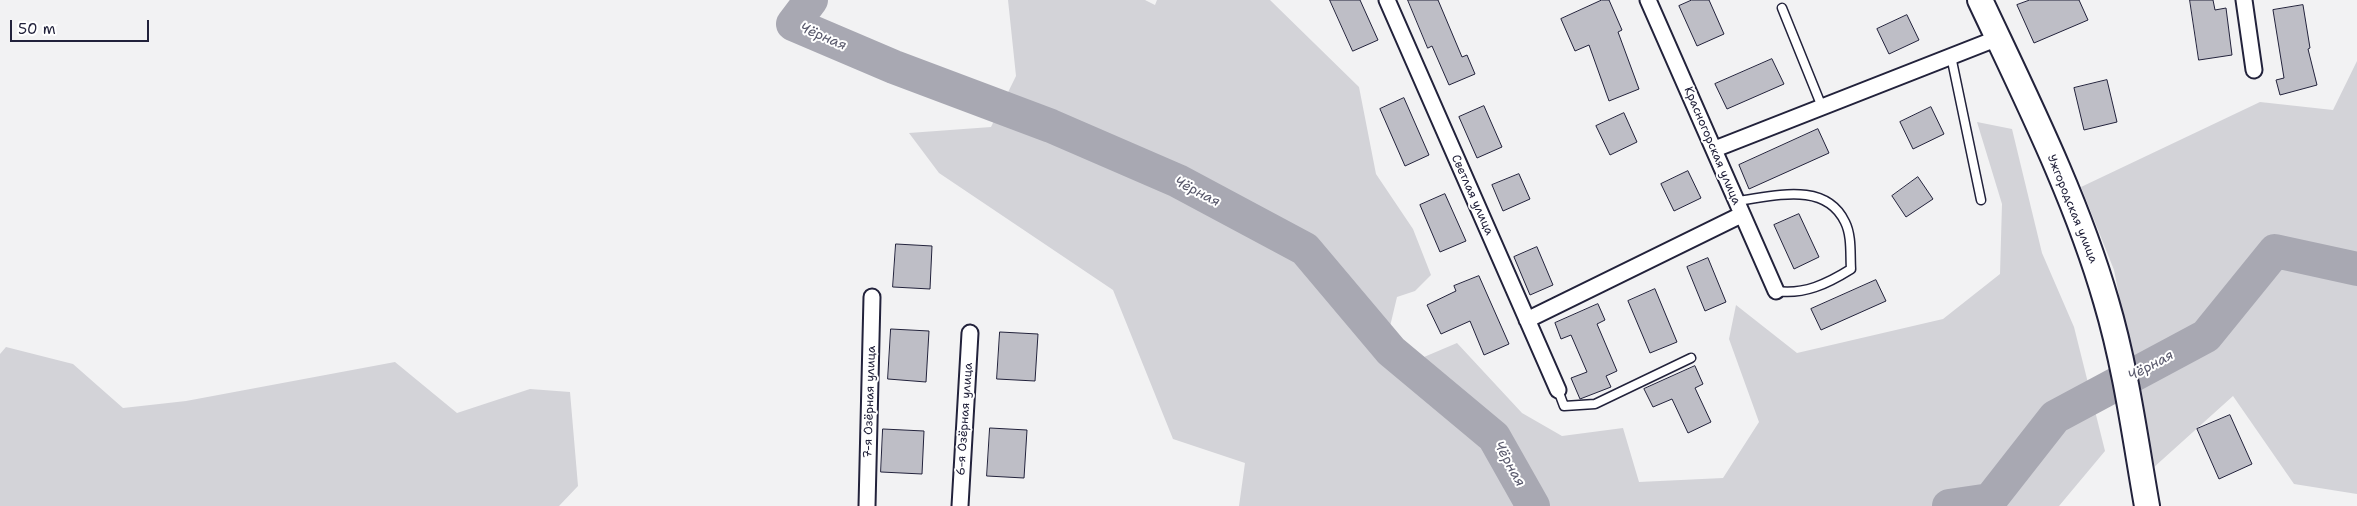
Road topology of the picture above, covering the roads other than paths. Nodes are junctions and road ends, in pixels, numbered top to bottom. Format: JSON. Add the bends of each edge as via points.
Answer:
{"nodes":[{"id":1,"x":1387,"y":0,"type":"edge"},
{"id":2,"x":1648,"y":0,"type":"edge"},
{"id":3,"x":1980,"y":0,"type":"edge"},
{"id":4,"x":2244,"y":0,"type":"edge"},
{"id":5,"x":1782,"y":8,"type":"dead end"},
{"id":6,"x":1998,"y":38,"type":"junction"},
{"id":7,"x":1951,"y":56,"type":"junction"},
{"id":8,"x":2254,"y":70,"type":"dead end"},
{"id":9,"x":1822,"y":106,"type":"junction"},
{"id":10,"x":1714,"y":149,"type":"junction"},
{"id":11,"x":1980,"y":200,"type":"dead end"},
{"id":12,"x":1738,"y":208,"type":"junction"},
{"id":13,"x":1776,"y":291,"type":"joint"},
{"id":14,"x":872,"y":298,"type":"dead end"},
{"id":15,"x":1527,"y":320,"type":"junction"},
{"id":16,"x":970,"y":332,"type":"dead end"},
{"id":17,"x":1691,"y":358,"type":"dead end"},
{"id":18,"x":1558,"y":390,"type":"joint"},
{"id":19,"x":867,"y":506,"type":"edge"},
{"id":20,"x":960,"y":506,"type":"edge"},
{"id":21,"x":2146,"y":506,"type":"edge"}],
"edges":[{"from":1,"to":15,"type":"street","name":"Светлая улица"},
{"from":2,"to":10,"type":"street","name":"Красногорская улица"},
{"from":3,"to":6,"type":"main road","name":"Ужгородская улица"},
{"from":4,"to":8,"type":"street"},
{"from":5,"to":9,"type":"lane"},
{"from":6,"to":7,"type":"street"},
{"from":6,"to":21,"type":"main road","name":"Ужгородская улица","via":[[2087,242],[2107,302],[2122,364]]},
{"from":7,"to":9,"type":"street"},
{"from":7,"to":11,"type":"lane"},
{"from":9,"to":10,"type":"street"},
{"from":10,"to":12,"type":"street","name":"Красногорская улица"},
{"from":12,"to":13,"type":"street","name":"Красногорская улица"},
{"from":12,"to":13,"type":"lane","via":[[1800,194],[1826,199],[1845,222],[1851,269],[1832,281],[1793,294]]},
{"from":12,"to":15,"type":"street"},
{"from":14,"to":19,"type":"street","name":"7-я Озёрная улица"},
{"from":15,"to":18,"type":"street","name":"Светлая улица"},
{"from":16,"to":20,"type":"street","name":"6-я Озёрная улица"},
{"from":17,"to":18,"type":"lane","via":[[1594,404],[1564,406]]}]}
